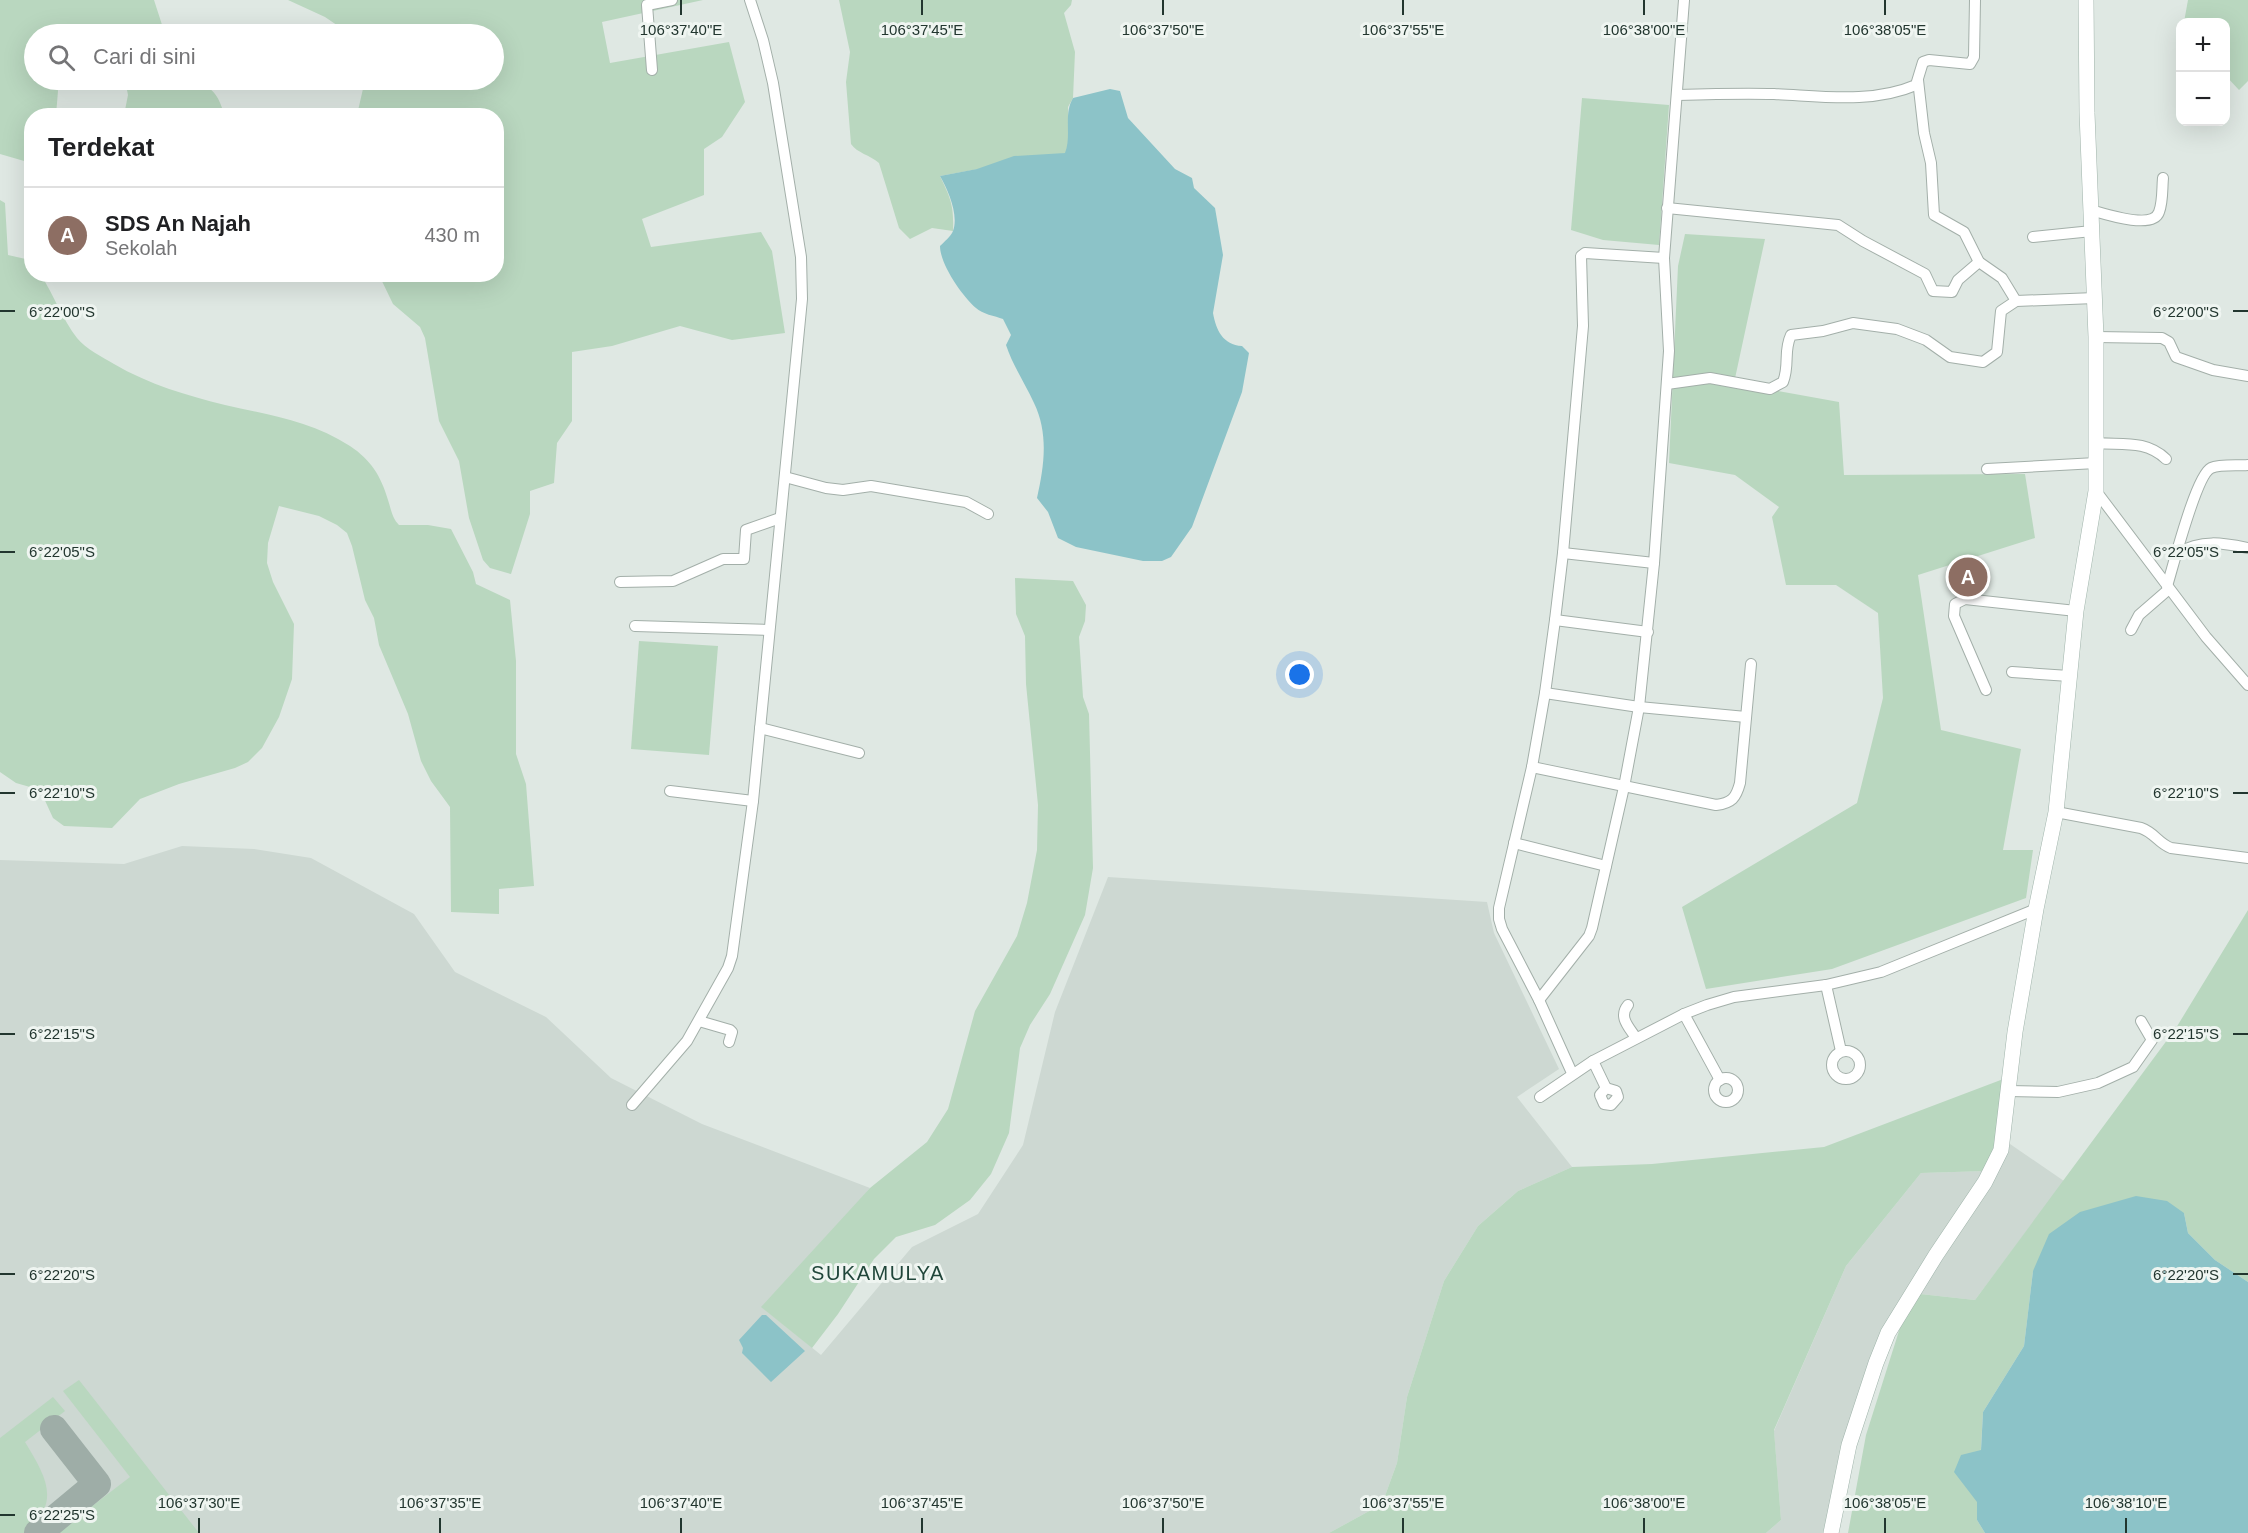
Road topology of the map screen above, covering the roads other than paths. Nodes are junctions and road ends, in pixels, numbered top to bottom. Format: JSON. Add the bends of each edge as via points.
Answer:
{"nodes":[{"id":1,"x":672,"y":0,"type":"edge"},
{"id":2,"x":750,"y":0,"type":"edge"},
{"id":3,"x":1684,"y":0,"type":"edge"},
{"id":4,"x":1975,"y":0,"type":"edge"},
{"id":5,"x":2086,"y":0,"type":"edge"},
{"id":6,"x":652,"y":70,"type":"dead end"},
{"id":7,"x":1918,"y":80,"type":"junction"},
{"id":8,"x":1677,"y":94,"type":"junction"},
{"id":9,"x":2163,"y":178,"type":"dead end"},
{"id":10,"x":1668,"y":208,"type":"junction"},
{"id":11,"x":2091,"y":210,"type":"junction"},
{"id":12,"x":2092,"y":231,"type":"junction"},
{"id":13,"x":2033,"y":237,"type":"dead end"},
{"id":14,"x":1664,"y":258,"type":"junction"},
{"id":15,"x":1979,"y":262,"type":"junction"},
{"id":16,"x":2096,"y":298,"type":"junction"},
{"id":17,"x":2016,"y":301,"type":"junction"},
{"id":18,"x":2097,"y":337,"type":"junction"},
{"id":19,"x":2248,"y":376,"type":"edge"},
{"id":20,"x":1668,"y":384,"type":"junction"},
{"id":21,"x":2097,"y":442,"type":"junction"},
{"id":22,"x":2166,"y":459,"type":"dead end"},
{"id":23,"x":2097,"y":463,"type":"junction"},
{"id":24,"x":2248,"y":465,"type":"edge"},
{"id":25,"x":1987,"y":469,"type":"dead end"},
{"id":26,"x":784,"y":477,"type":"junction"},
{"id":27,"x":2096,"y":491,"type":"junction"},
{"id":28,"x":988,"y":514,"type":"dead end"},
{"id":29,"x":780,"y":518,"type":"junction"},
{"id":30,"x":2248,"y":548,"type":"edge"},
{"id":31,"x":1563,"y":553,"type":"junction"},
{"id":32,"x":2178,"y":553,"type":"junction"},
{"id":33,"x":1654,"y":563,"type":"junction"},
{"id":34,"x":620,"y":582,"type":"dead end"},
{"id":35,"x":2168,"y":588,"type":"junction"},
{"id":36,"x":2076,"y":610,"type":"junction"},
{"id":37,"x":1555,"y":620,"type":"junction"},
{"id":38,"x":635,"y":626,"type":"dead end"},
{"id":39,"x":769,"y":630,"type":"junction"},
{"id":40,"x":2131,"y":630,"type":"dead end"},
{"id":41,"x":1648,"y":632,"type":"junction"},
{"id":42,"x":1751,"y":664,"type":"dead end"},
{"id":43,"x":2012,"y":672,"type":"dead end"},
{"id":44,"x":2069,"y":676,"type":"junction"},
{"id":45,"x":2248,"y":685,"type":"edge"},
{"id":46,"x":1986,"y":690,"type":"dead end"},
{"id":47,"x":1545,"y":693,"type":"junction"},
{"id":48,"x":1639,"y":706,"type":"junction"},
{"id":49,"x":1746,"y":717,"type":"junction"},
{"id":50,"x":760,"y":728,"type":"junction"},
{"id":51,"x":859,"y":753,"type":"dead end"},
{"id":52,"x":1532,"y":766,"type":"junction"},
{"id":53,"x":1624,"y":787,"type":"junction"},
{"id":54,"x":670,"y":791,"type":"dead end"},
{"id":55,"x":753,"y":801,"type":"junction"},
{"id":56,"x":2056,"y":812,"type":"junction"},
{"id":57,"x":1514,"y":843,"type":"junction"},
{"id":58,"x":2248,"y":858,"type":"edge"},
{"id":59,"x":1606,"y":866,"type":"junction"},
{"id":60,"x":2036,"y":909,"type":"junction"},
{"id":61,"x":1826,"y":985,"type":"junction"},
{"id":62,"x":1539,"y":1000,"type":"junction"},
{"id":63,"x":1628,"y":1005,"type":"dead end"},
{"id":64,"x":1684,"y":1014,"type":"junction"},
{"id":65,"x":699,"y":1021,"type":"junction"},
{"id":66,"x":2141,"y":1021,"type":"dead end"},
{"id":67,"x":1636,"y":1038,"type":"junction"},
{"id":68,"x":729,"y":1042,"type":"dead end"},
{"id":69,"x":1841,"y":1051,"type":"dead end"},
{"id":70,"x":1593,"y":1061,"type":"junction"},
{"id":71,"x":1572,"y":1073,"type":"junction"},
{"id":72,"x":1720,"y":1080,"type":"dead end"},
{"id":73,"x":1606,"y":1088,"type":"dead end"},
{"id":74,"x":2009,"y":1091,"type":"junction"},
{"id":75,"x":1540,"y":1097,"type":"dead end"},
{"id":76,"x":632,"y":1105,"type":"dead end"},
{"id":77,"x":1831,"y":1533,"type":"edge"}],
"edges":[{"from":1,"to":6,"type":"street","via":[[647,5]]},
{"from":2,"to":26,"type":"street","via":[[772,83],[801,257],[801,299]]},
{"from":3,"to":8,"type":"street"},
{"from":4,"to":7,"type":"street","via":[[1974,57],[1970,64],[1929,60],[1923,62]]},
{"from":5,"to":11,"type":"main road"},
{"from":7,"to":8,"type":"street","via":[[1906,90],[1859,98]]},
{"from":7,"to":15,"type":"street","via":[[1931,163],[1934,215],[1964,232]]},
{"from":8,"to":10,"type":"street"},
{"from":9,"to":11,"type":"street","via":[[2159,213],[2154,219],[2137,221]]},
{"from":10,"to":14,"type":"street"},
{"from":10,"to":15,"type":"street","via":[[1838,225],[1925,274],[1933,291],[1952,292],[1958,280]]},
{"from":11,"to":12,"type":"main road"},
{"from":12,"to":13,"type":"street"},
{"from":12,"to":16,"type":"main road"},
{"from":14,"to":20,"type":"street"},
{"from":14,"to":31,"type":"street","via":[[1585,253],[1581,256],[1583,326]]},
{"from":15,"to":17,"type":"street","via":[[2002,278]]},
{"from":16,"to":17,"type":"street"},
{"from":16,"to":18,"type":"main road"},
{"from":17,"to":20,"type":"street","via":[[2001,311],[1997,352],[1983,362],[1950,357],[1926,340],[1897,329],[1853,323],[1791,335],[1785,346],[1788,369],[1783,382],[1770,389],[1710,378]]},
{"from":18,"to":19,"type":"street","via":[[2162,338],[2169,342],[2176,357],[2213,370]]},
{"from":18,"to":21,"type":"main road"},
{"from":20,"to":33,"type":"street"},
{"from":21,"to":22,"type":"street","via":[[2144,445]]},
{"from":21,"to":23,"type":"main road"},
{"from":23,"to":25,"type":"street"},
{"from":23,"to":27,"type":"main road"},
{"from":24,"to":32,"type":"street","via":[[2211,468],[2204,474]]},
{"from":26,"to":28,"type":"street","via":[[826,489],[871,486],[966,502]]},
{"from":26,"to":29,"type":"street"},
{"from":27,"to":35,"type":"street"},
{"from":27,"to":36,"type":"main road"},
{"from":29,"to":34,"type":"street","via":[[746,530],[744,559],[723,559],[673,581]]},
{"from":29,"to":39,"type":"street"},
{"from":30,"to":32,"type":"street","via":[[2211,541]]},
{"from":31,"to":33,"type":"street"},
{"from":31,"to":37,"type":"street"},
{"from":32,"to":35,"type":"street"},
{"from":33,"to":41,"type":"street"},
{"from":35,"to":40,"type":"street","via":[[2139,615]]},
{"from":35,"to":45,"type":"street"},
{"from":36,"to":44,"type":"main road"},
{"from":36,"to":46,"type":"street","via":[[1965,599],[1955,604],[1954,616]]},
{"from":37,"to":41,"type":"street"},
{"from":37,"to":47,"type":"street"},
{"from":38,"to":39,"type":"street"},
{"from":39,"to":50,"type":"street"},
{"from":41,"to":48,"type":"street"},
{"from":42,"to":49,"type":"street"},
{"from":43,"to":44,"type":"street"},
{"from":44,"to":56,"type":"main road"},
{"from":47,"to":48,"type":"street"},
{"from":47,"to":52,"type":"street"},
{"from":48,"to":49,"type":"street"},
{"from":48,"to":53,"type":"street"},
{"from":49,"to":53,"type":"street","via":[[1740,783],[1736,797],[1728,803],[1716,805]]},
{"from":50,"to":51,"type":"street"},
{"from":50,"to":55,"type":"street"},
{"from":52,"to":53,"type":"street"},
{"from":52,"to":57,"type":"street"},
{"from":53,"to":59,"type":"street"},
{"from":54,"to":55,"type":"street"},
{"from":55,"to":65,"type":"street","via":[[732,956]]},
{"from":56,"to":58,"type":"street","via":[[2140,828],[2152,832],[2170,848]]},
{"from":56,"to":60,"type":"main road"},
{"from":57,"to":59,"type":"street"},
{"from":57,"to":62,"type":"street","via":[[1499,919]]},
{"from":59,"to":62,"type":"street","via":[[1589,936]]},
{"from":60,"to":61,"type":"street","via":[[1907,963]]},
{"from":60,"to":74,"type":"main road"},
{"from":61,"to":64,"type":"street","via":[[1734,997]]},
{"from":61,"to":69,"type":"street"},
{"from":62,"to":71,"type":"street"},
{"from":63,"to":67,"type":"street","via":[[1623,1017]]},
{"from":64,"to":67,"type":"street"},
{"from":64,"to":72,"type":"street"},
{"from":65,"to":68,"type":"street","via":[[730,1030]]},
{"from":65,"to":76,"type":"street","via":[[687,1041]]},
{"from":66,"to":74,"type":"street","via":[[2152,1040],[2133,1067],[2098,1083],[2058,1092]]},
{"from":67,"to":70,"type":"street"},
{"from":70,"to":71,"type":"street"},
{"from":70,"to":73,"type":"street"},
{"from":71,"to":75,"type":"street"},
{"from":74,"to":77,"type":"main road","via":[[2001,1150],[1985,1182],[1888,1333],[1849,1445]]}]}
